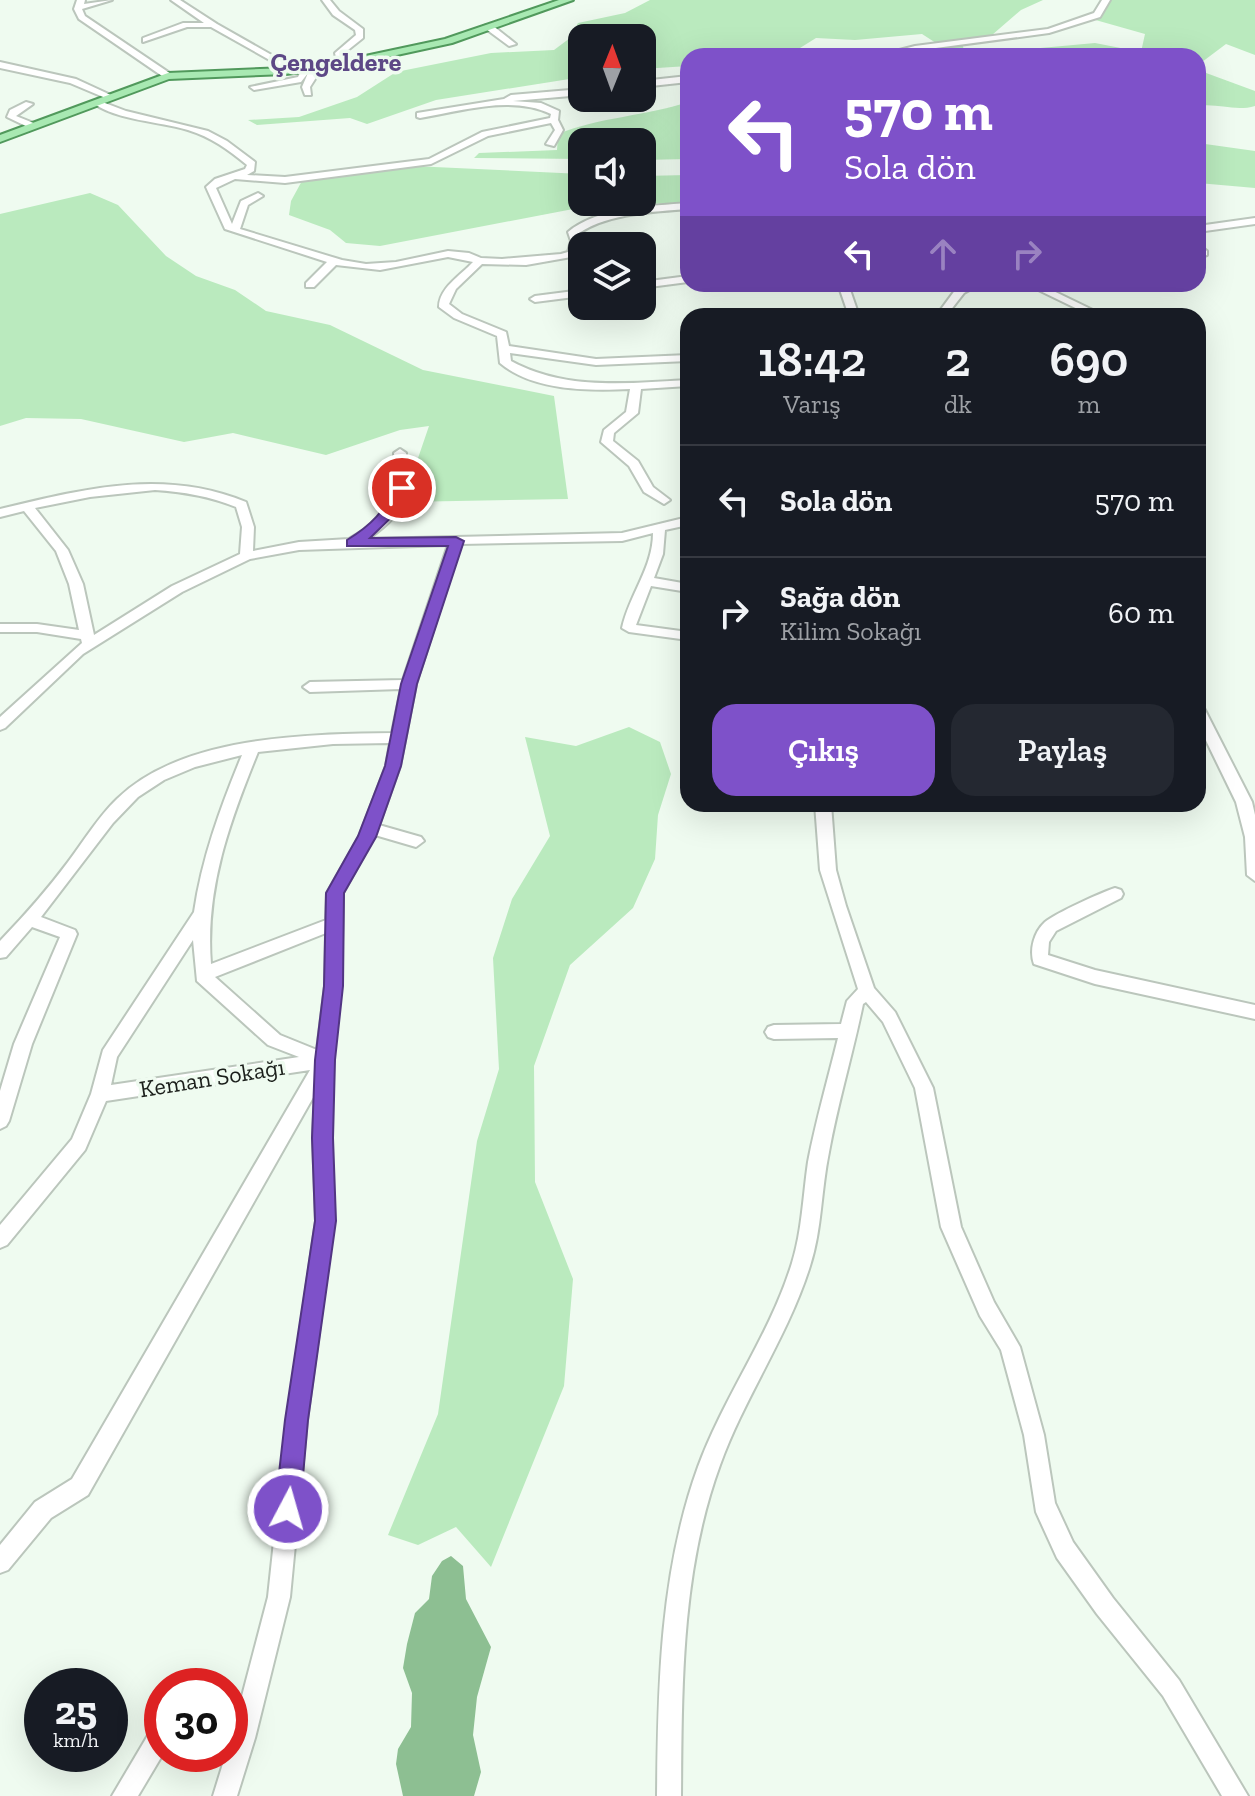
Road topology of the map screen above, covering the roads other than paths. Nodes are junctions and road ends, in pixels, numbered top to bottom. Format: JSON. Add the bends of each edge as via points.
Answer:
{"nodes":[{"id":1,"x":108,"y":0,"type":"edge"},
{"id":2,"x":175,"y":0,"type":"edge"},
{"id":3,"x":326,"y":0,"type":"edge"},
{"id":4,"x":568,"y":0,"type":"edge"},
{"id":5,"x":1106,"y":0,"type":"edge"},
{"id":6,"x":80,"y":4,"type":"edge"},
{"id":7,"x":212,"y":25,"type":"junction"},
{"id":8,"x":489,"y":27,"type":"junction"},
{"id":9,"x":146,"y":40,"type":"dead end"},
{"id":10,"x":512,"y":44,"type":"dead end"},
{"id":11,"x":915,"y":48,"type":"edge"},
{"id":12,"x":341,"y":64,"type":"junction"},
{"id":13,"x":0,"y":65,"type":"edge"},
{"id":14,"x":304,"y":69,"type":"junction"},
{"id":15,"x":168,"y":76,"type":"junction"},
{"id":16,"x":680,"y":80,"type":"edge"},
{"id":17,"x":656,"y":82,"type":"edge"},
{"id":18,"x":254,"y":87,"type":"dead end"},
{"id":19,"x":308,"y":93,"type":"dead end"},
{"id":20,"x":568,"y":93,"type":"edge"},
{"id":21,"x":111,"y":97,"type":"junction"},
{"id":22,"x":507,"y":101,"type":"junction"},
{"id":23,"x":97,"y":103,"type":"junction"},
{"id":24,"x":29,"y":104,"type":"dead end"},
{"id":25,"x":420,"y":115,"type":"dead end"},
{"id":26,"x":554,"y":120,"type":"junction"},
{"id":27,"x":33,"y":126,"type":"junction"},
{"id":28,"x":0,"y":139,"type":"edge"},
{"id":29,"x":551,"y":144,"type":"dead end"},
{"id":30,"x":253,"y":168,"type":"junction"},
{"id":31,"x":218,"y":173,"type":"dead end"},
{"id":32,"x":233,"y":176,"type":"junction"},
{"id":33,"x":258,"y":196,"type":"dead end"},
{"id":34,"x":680,"y":207,"type":"edge"},
{"id":35,"x":1255,"y":221,"type":"edge"},
{"id":36,"x":1206,"y":228,"type":"edge"},
{"id":37,"x":235,"y":231,"type":"junction"},
{"id":38,"x":575,"y":232,"type":"edge"},
{"id":39,"x":285,"y":245,"type":"junction"},
{"id":40,"x":568,"y":255,"type":"edge"},
{"id":41,"x":479,"y":261,"type":"junction"},
{"id":42,"x":295,"y":262,"type":"dead end"},
{"id":43,"x":332,"y":263,"type":"junction"},
{"id":44,"x":680,"y":280,"type":"edge"},
{"id":45,"x":656,"y":283,"type":"edge"},
{"id":46,"x":310,"y":285,"type":"dead end"},
{"id":47,"x":959,"y":292,"type":"edge"},
{"id":48,"x":1048,"y":292,"type":"edge"},
{"id":49,"x":568,"y":295,"type":"edge"},
{"id":50,"x":535,"y":299,"type":"dead end"},
{"id":51,"x":947,"y":308,"type":"edge"},
{"id":52,"x":1083,"y":308,"type":"edge"},
{"id":53,"x":504,"y":349,"type":"junction"},
{"id":54,"x":680,"y":358,"type":"edge"},
{"id":55,"x":680,"y":383,"type":"edge"},
{"id":56,"x":636,"y":385,"type":"junction"},
{"id":57,"x":400,"y":453,"type":"dead end"},
{"id":58,"x":664,"y":500,"type":"dead end"},
{"id":59,"x":27,"y":506,"type":"junction"},
{"id":60,"x":0,"y":513,"type":"edge"},
{"id":61,"x":680,"y":523,"type":"edge"},
{"id":62,"x":659,"y":529,"type":"junction"},
{"id":63,"x":456,"y":541,"type":"junction"},
{"id":64,"x":352,"y":543,"type":"junction"},
{"id":65,"x":246,"y":556,"type":"junction"},
{"id":66,"x":645,"y":581,"type":"junction"},
{"id":67,"x":680,"y":587,"type":"edge"},
{"id":68,"x":0,"y":628,"type":"edge"},
{"id":69,"x":680,"y":635,"type":"edge"},
{"id":70,"x":88,"y":640,"type":"junction"},
{"id":71,"x":409,"y":684,"type":"junction"},
{"id":72,"x":310,"y":687,"type":"dead end"},
{"id":73,"x":0,"y":725,"type":"edge"},
{"id":74,"x":1206,"y":726,"type":"edge"},
{"id":75,"x":398,"y":738,"type":"junction"},
{"id":76,"x":252,"y":748,"type":"junction"},
{"id":77,"x":824,"y":812,"type":"edge"},
{"id":78,"x":370,"y":828,"type":"junction"},
{"id":79,"x":416,"y":841,"type":"dead end"},
{"id":80,"x":1254,"y":848,"type":"edge"},
{"id":81,"x":1255,"y":875,"type":"edge"},
{"id":82,"x":1115,"y":894,"type":"dead end"},
{"id":83,"x":202,"y":913,"type":"junction"},
{"id":84,"x":30,"y":920,"type":"junction"},
{"id":85,"x":335,"y":923,"type":"junction"},
{"id":86,"x":0,"y":952,"type":"edge"},
{"id":87,"x":203,"y":976,"type":"junction"},
{"id":88,"x":867,"y":991,"type":"junction"},
{"id":89,"x":1255,"y":1012,"type":"edge"},
{"id":90,"x":850,"y":1031,"type":"junction"},
{"id":91,"x":774,"y":1032,"type":"dead end"},
{"id":92,"x":325,"y":1060,"type":"junction"},
{"id":93,"x":100,"y":1094,"type":"junction"},
{"id":94,"x":0,"y":1121,"type":"edge"},
{"id":95,"x":0,"y":1239,"type":"edge"},
{"id":96,"x":0,"y":1562,"type":"edge"},
{"id":97,"x":144,"y":1763,"type":"edge"},
{"id":98,"x":124,"y":1796,"type":"edge"},
{"id":99,"x":225,"y":1796,"type":"edge"},
{"id":100,"x":669,"y":1796,"type":"edge"},
{"id":101,"x":1236,"y":1796,"type":"edge"}],
"edges":[{"from":1,"to":6,"type":"street"},
{"from":2,"to":7,"type":"street"},
{"from":3,"to":12,"type":"street","via":[[359,29],[360,36],[339,53]]},
{"from":4,"to":8,"type":"main road"},
{"from":5,"to":11,"type":"street","via":[[1097,15],[1049,31]]},
{"from":6,"to":15,"type":"street","via":[[82,17]]},
{"from":7,"to":9,"type":"street","via":[[186,25]]},
{"from":7,"to":14,"type":"street"},
{"from":8,"to":10,"type":"street"},
{"from":8,"to":12,"type":"main road"},
{"from":12,"to":14,"type":"main road"},
{"from":13,"to":21,"type":"street","via":[[73,81]]},
{"from":14,"to":15,"type":"main road"},
{"from":14,"to":18,"type":"street","via":[[294,82]]},
{"from":14,"to":19,"type":"street","via":[[313,76]]},
{"from":15,"to":21,"type":"main road"},
{"from":16,"to":17,"type":"street"},
{"from":20,"to":22,"type":"street"},
{"from":21,"to":23,"type":"main road"},
{"from":22,"to":25,"type":"street"},
{"from":22,"to":26,"type":"street","via":[[550,109],[556,113]]},
{"from":23,"to":27,"type":"main road"},
{"from":23,"to":30,"type":"street","via":[[201,131],[227,144]]},
{"from":24,"to":27,"type":"street","via":[[11,117]]},
{"from":26,"to":29,"type":"street","via":[[559,130]]},
{"from":26,"to":32,"type":"street","via":[[485,134],[431,161],[285,180]]},
{"from":27,"to":28,"type":"main road"},
{"from":30,"to":31,"type":"street"},
{"from":30,"to":32,"type":"street"},
{"from":32,"to":37,"type":"street","via":[[211,187],[226,223]]},
{"from":33,"to":37,"type":"street","via":[[244,203]]},
{"from":34,"to":38,"type":"street","via":[[610,218]]},
{"from":35,"to":36,"type":"street"},
{"from":37,"to":39,"type":"street"},
{"from":39,"to":42,"type":"street"},
{"from":39,"to":43,"type":"street"},
{"from":40,"to":41,"type":"street"},
{"from":41,"to":43,"type":"street","via":[[453,254],[362,268]]},
{"from":41,"to":53,"type":"street","via":[[445,295],[443,305],[495,328],[502,334]]},
{"from":43,"to":46,"type":"street"},
{"from":44,"to":45,"type":"street"},
{"from":47,"to":51,"type":"street"},
{"from":48,"to":52,"type":"street"},
{"from":49,"to":50,"type":"street"},
{"from":53,"to":54,"type":"street","via":[[596,362]]},
{"from":53,"to":56,"type":"street","via":[[506,363],[536,377],[596,386]]},
{"from":55,"to":56,"type":"street"},
{"from":56,"to":58,"type":"street","via":[[632,413],[608,432],[607,442]]},
{"from":57,"to":64,"type":"street","via":[[402,488],[396,505]]},
{"from":59,"to":60,"type":"street"},
{"from":59,"to":65,"type":"street","via":[[106,490],[197,490],[226,496],[242,505],[248,527]]},
{"from":59,"to":70,"type":"street","via":[[62,550],[76,584]]},
{"from":61,"to":62,"type":"street"},
{"from":62,"to":63,"type":"street","via":[[622,537]]},
{"from":62,"to":66,"type":"street","via":[[661,545]]},
{"from":63,"to":64,"type":"street"},
{"from":63,"to":71,"type":"street"},
{"from":64,"to":65,"type":"street"},
{"from":65,"to":70,"type":"street"},
{"from":66,"to":67,"type":"street"},
{"from":66,"to":69,"type":"street","via":[[629,628]]},
{"from":68,"to":70,"type":"street","via":[[37,628]]},
{"from":70,"to":73,"type":"street"},
{"from":71,"to":72,"type":"street"},
{"from":71,"to":75,"type":"street"},
{"from":74,"to":80,"type":"street","via":[[1244,802]]},
{"from":75,"to":76,"type":"street"},
{"from":75,"to":78,"type":"street"},
{"from":76,"to":83,"type":"street","via":[[208,865]]},
{"from":76,"to":84,"type":"street","via":[[170,771],[132,793]]},
{"from":77,"to":88,"type":"street","via":[[828,870]]},
{"from":78,"to":79,"type":"street"},
{"from":78,"to":85,"type":"street","via":[[335,893]]},
{"from":80,"to":81,"type":"street"},
{"from":82,"to":89,"type":"street","via":[[1050,927],[1041,941],[1040,959],[1095,977]]},
{"from":83,"to":87,"type":"street"},
{"from":83,"to":93,"type":"street","via":[[109,1055]]},
{"from":84,"to":86,"type":"street"},
{"from":84,"to":94,"type":"street","via":[[69,934],[23,1044]]},
{"from":85,"to":87,"type":"street"},
{"from":85,"to":92,"type":"street"},
{"from":87,"to":92,"type":"street","via":[[274,1040]]},
{"from":88,"to":90,"type":"street","via":[[855,1001]]},
{"from":88,"to":101,"type":"street","via":[[889,1017],[924,1088],[951,1227],[1010,1347],[1034,1435],[1044,1504],[1065,1550],[1171,1688]]},
{"from":90,"to":91,"type":"street"},
{"from":90,"to":100,"type":"street","via":[[824,1127],[801,1265],[723,1432],[685,1549],[673,1629]]},
{"from":92,"to":93,"type":"street","name":"Keman Sokağı"},
{"from":92,"to":96,"type":"street","via":[[80,1487],[43,1510]]},
{"from":92,"to":99,"type":"street","via":[[325,1221],[279,1597]]},
{"from":93,"to":95,"type":"street","via":[[79,1144]]},
{"from":97,"to":98,"type":"street"}]}
